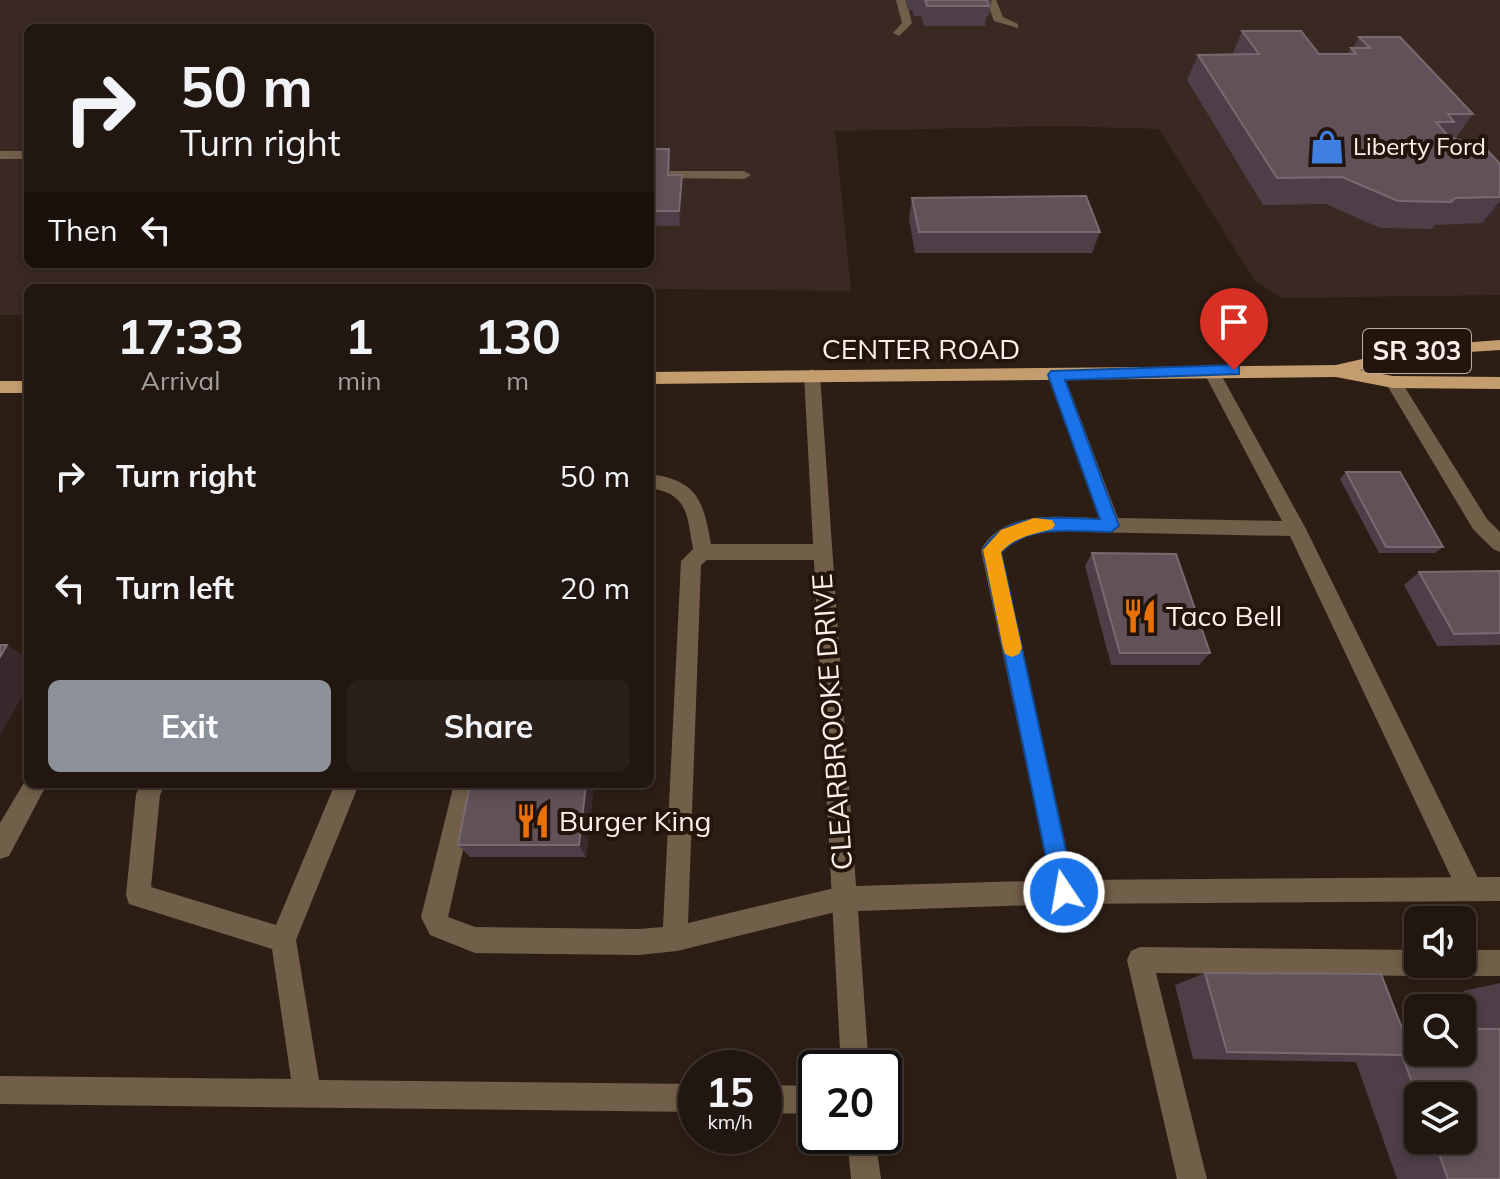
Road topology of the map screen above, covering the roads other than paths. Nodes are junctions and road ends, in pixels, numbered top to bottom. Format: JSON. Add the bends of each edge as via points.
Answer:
{"nodes":[{"id":1,"x":901,"y":0,"type":"edge"},
{"id":2,"x":991,"y":0,"type":"edge"},
{"id":3,"x":1014,"y":26,"type":"dead end"},
{"id":4,"x":899,"y":33,"type":"dead end"},
{"id":5,"x":0,"y":155,"type":"edge"},
{"id":6,"x":24,"y":155,"type":"edge"},
{"id":7,"x":670,"y":175,"type":"edge"},
{"id":8,"x":744,"y":175,"type":"dead end"},
{"id":9,"x":1500,"y":345,"type":"edge"},
{"id":10,"x":1211,"y":371,"type":"junction"},
{"id":11,"x":1336,"y":371,"type":"junction"},
{"id":12,"x":812,"y":375,"type":"junction"},
{"id":13,"x":1056,"y":375,"type":"junction"},
{"id":14,"x":654,"y":378,"type":"edge"},
{"id":15,"x":1393,"y":382,"type":"junction"},
{"id":16,"x":1500,"y":383,"type":"edge"},
{"id":17,"x":0,"y":387,"type":"edge"},
{"id":18,"x":24,"y":387,"type":"edge"},
{"id":19,"x":654,"y":481,"type":"edge"},
{"id":20,"x":1111,"y":526,"type":"junction"},
{"id":21,"x":1296,"y":529,"type":"junction"},
{"id":22,"x":1500,"y":544,"type":"edge"},
{"id":23,"x":703,"y":552,"type":"junction"},
{"id":24,"x":821,"y":552,"type":"junction"},
{"id":25,"x":33,"y":788,"type":"edge"},
{"id":26,"x":151,"y":788,"type":"edge"},
{"id":27,"x":345,"y":788,"type":"edge"},
{"id":28,"x":465,"y":788,"type":"edge"},
{"id":29,"x":0,"y":847,"type":"edge"},
{"id":30,"x":1470,"y":889,"type":"junction"},
{"id":31,"x":1500,"y":889,"type":"edge"},
{"id":32,"x":1064,"y":892,"type":"junction"},
{"id":33,"x":843,"y":899,"type":"junction"},
{"id":34,"x":677,"y":938,"type":"junction"},
{"id":35,"x":283,"y":940,"type":"junction"},
{"id":36,"x":1404,"y":963,"type":"edge"},
{"id":37,"x":1476,"y":963,"type":"edge"},
{"id":38,"x":1500,"y":963,"type":"edge"},
{"id":39,"x":854,"y":1050,"type":"edge"},
{"id":40,"x":0,"y":1090,"type":"edge"},
{"id":41,"x":307,"y":1094,"type":"junction"},
{"id":42,"x":678,"y":1098,"type":"edge"},
{"id":43,"x":863,"y":1154,"type":"edge"},
{"id":44,"x":866,"y":1179,"type":"edge"},
{"id":45,"x":1192,"y":1179,"type":"edge"}],
"edges":[{"from":1,"to":4,"type":"street","via":[[907,23]]},
{"from":2,"to":3,"type":"street","via":[[998,19]]},
{"from":5,"to":6,"type":"street"},
{"from":7,"to":8,"type":"street"},
{"from":9,"to":11,"type":"main road","name":"CENTER ROAD","number":"SR 303","via":[[1399,353]]},
{"from":10,"to":11,"type":"main road","name":"CENTER ROAD","number":"SR 303"},
{"from":10,"to":13,"type":"main road","name":"CENTER ROAD","number":"SR 303"},
{"from":10,"to":21,"type":"street"},
{"from":11,"to":15,"type":"main road","name":"CENTER ROAD","number":"SR 303"},
{"from":12,"to":13,"type":"main road","name":"CENTER ROAD","number":"SR 303"},
{"from":12,"to":14,"type":"main road","name":"CENTER ROAD","number":"SR 303"},
{"from":12,"to":24,"type":"street","name":"CLEARBROOKE DRIVE"},
{"from":13,"to":20,"type":"street"},
{"from":15,"to":16,"type":"main road","name":"CENTER ROAD","number":"SR 303"},
{"from":15,"to":22,"type":"street","via":[[1480,524]]},
{"from":17,"to":18,"type":"main road"},
{"from":19,"to":23,"type":"street","via":[[671,482],[693,502]]},
{"from":20,"to":21,"type":"street"},
{"from":20,"to":32,"type":"street","via":[[1034,524],[1008,535],[991,550]]},
{"from":21,"to":30,"type":"street"},
{"from":23,"to":24,"type":"street"},
{"from":23,"to":34,"type":"street","via":[[691,561]]},
{"from":24,"to":33,"type":"street","name":"CLEARBROOKE DRIVE"},
{"from":25,"to":29,"type":"street"},
{"from":26,"to":35,"type":"street","via":[[138,895]]},
{"from":27,"to":35,"type":"street"},
{"from":28,"to":34,"type":"street","via":[[438,895],[434,917],[439,926],[475,940]]},
{"from":30,"to":31,"type":"street"},
{"from":30,"to":32,"type":"street"},
{"from":32,"to":33,"type":"street"},
{"from":33,"to":34,"type":"street"},
{"from":33,"to":39,"type":"street","name":"CLEARBROOKE DRIVE"},
{"from":35,"to":41,"type":"street"},
{"from":36,"to":45,"type":"street","via":[[1140,960]]},
{"from":37,"to":38,"type":"street"},
{"from":40,"to":41,"type":"street"},
{"from":41,"to":42,"type":"street"},
{"from":43,"to":44,"type":"street"}]}
